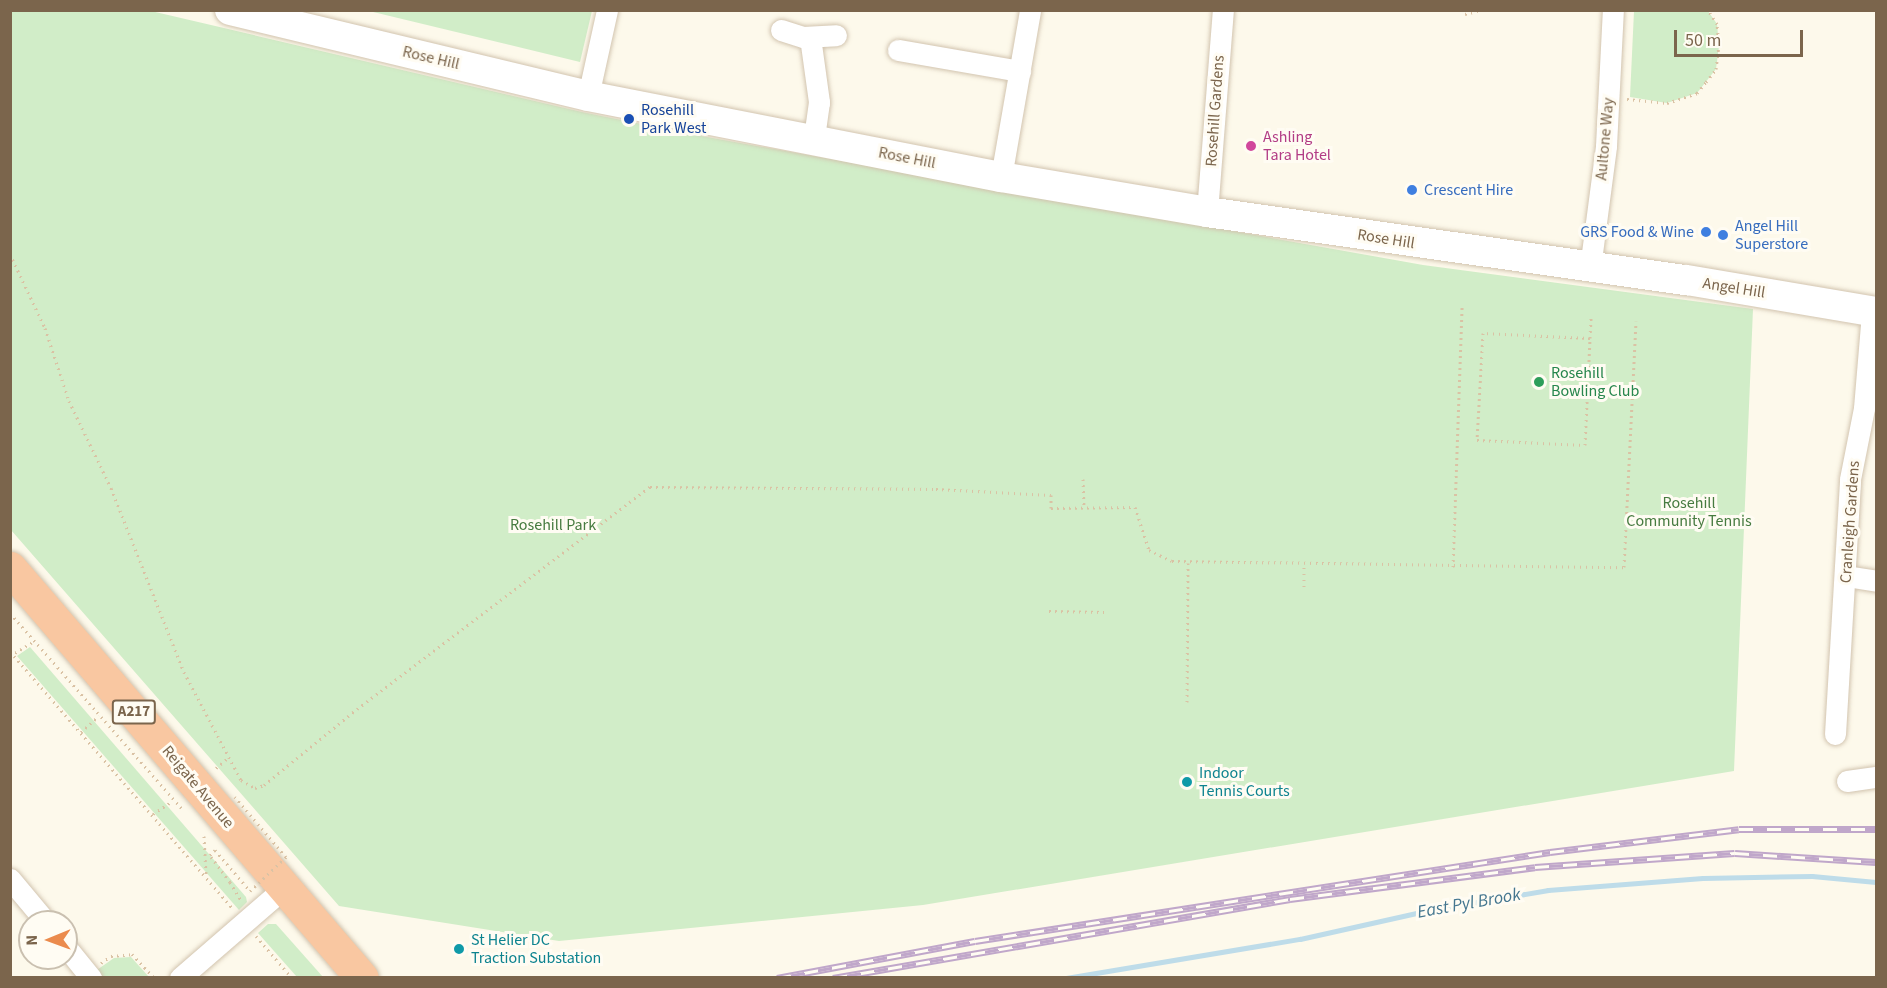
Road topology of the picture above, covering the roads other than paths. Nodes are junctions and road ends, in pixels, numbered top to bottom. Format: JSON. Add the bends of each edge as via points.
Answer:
{"nodes":[{"id":1,"x":230,"y":10,"type":"edge"},
{"id":2,"x":607,"y":10,"type":"edge"},
{"id":3,"x":1030,"y":10,"type":"edge"},
{"id":4,"x":1223,"y":10,"type":"edge"},
{"id":5,"x":1613,"y":10,"type":"edge"},
{"id":6,"x":781,"y":30,"type":"dead end"},
{"id":7,"x":836,"y":34,"type":"dead end"},
{"id":8,"x":810,"y":37,"type":"junction"},
{"id":9,"x":898,"y":50,"type":"dead end"},
{"id":10,"x":1020,"y":71,"type":"junction"},
{"id":11,"x":588,"y":96,"type":"junction"},
{"id":12,"x":814,"y":139,"type":"junction"},
{"id":13,"x":1002,"y":177,"type":"junction"},
{"id":14,"x":1208,"y":212,"type":"junction"},
{"id":15,"x":1590,"y":268,"type":"junction"},
{"id":16,"x":1874,"y":312,"type":"edge"},
{"id":17,"x":10,"y":567,"type":"edge"},
{"id":18,"x":1846,"y":576,"type":"junction"},
{"id":19,"x":1876,"y":581,"type":"edge"},
{"id":20,"x":1835,"y":734,"type":"dead end"},
{"id":21,"x":1876,"y":777,"type":"edge"},
{"id":22,"x":1847,"y":781,"type":"dead end"},
{"id":23,"x":10,"y":879,"type":"edge"},
{"id":24,"x":285,"y":887,"type":"junction"},
{"id":25,"x":36,"y":910,"type":"edge"},
{"id":26,"x":78,"y":960,"type":"edge"},
{"id":27,"x":90,"y":975,"type":"edge"},
{"id":28,"x":180,"y":978,"type":"edge"},
{"id":29,"x":362,"y":978,"type":"edge"}],
"edges":[{"from":1,"to":11,"type":"main road","name":"Rose Hill"},
{"from":2,"to":11,"type":"street"},
{"from":3,"to":10,"type":"street"},
{"from":4,"to":14,"type":"street","name":"Rosehill Gardens"},
{"from":5,"to":15,"type":"street","name":"Aultone Way","via":[[1606,146]]},
{"from":6,"to":8,"type":"street"},
{"from":7,"to":8,"type":"street"},
{"from":8,"to":12,"type":"street","via":[[819,102]]},
{"from":9,"to":10,"type":"street"},
{"from":10,"to":13,"type":"street"},
{"from":11,"to":12,"type":"main road","name":"Rose Hill"},
{"from":12,"to":13,"type":"main road","name":"Rose Hill"},
{"from":13,"to":14,"type":"main road","name":"Rose Hill"},
{"from":14,"to":15,"type":"main road","name":"Rose Hill"},
{"from":15,"to":16,"type":"main road","name":"Angel Hill"},
{"from":16,"to":18,"type":"street","name":"Cranleigh Gardens","via":[[1850,479]]},
{"from":17,"to":24,"type":"highway","name":"Reigate Avenue","number":"A217"},
{"from":18,"to":19,"type":"street"},
{"from":18,"to":20,"type":"street","name":"Cranleigh Gardens"},
{"from":21,"to":22,"type":"street"},
{"from":23,"to":25,"type":"street"},
{"from":24,"to":28,"type":"street"},
{"from":24,"to":29,"type":"highway","name":"Reigate Avenue","number":"A217"},
{"from":26,"to":27,"type":"street"}]}
